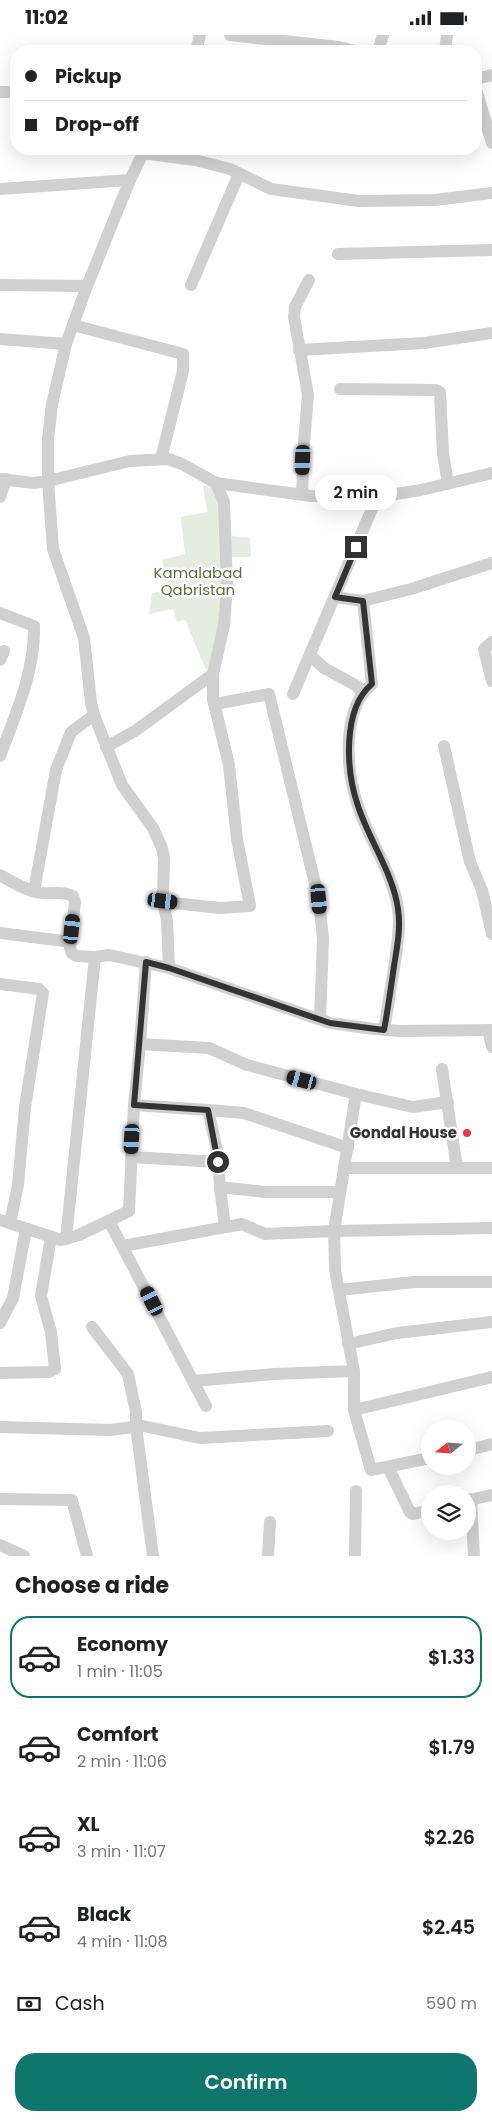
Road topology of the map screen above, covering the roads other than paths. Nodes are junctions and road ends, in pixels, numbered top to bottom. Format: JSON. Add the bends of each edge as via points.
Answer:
{"nodes":[{"id":1,"x":230,"y":35,"type":"edge"},
{"id":2,"x":284,"y":38,"type":"edge"},
{"id":3,"x":341,"y":41,"type":"edge"},
{"id":4,"x":482,"y":109,"type":"edge"},
{"id":5,"x":492,"y":143,"type":"edge"},
{"id":6,"x":142,"y":155,"type":"edge"},
{"id":7,"x":167,"y":155,"type":"edge"},
{"id":8,"x":239,"y":174,"type":"junction"},
{"id":9,"x":130,"y":180,"type":"junction"},
{"id":10,"x":0,"y":189,"type":"edge"},
{"id":11,"x":492,"y":193,"type":"edge"},
{"id":12,"x":492,"y":250,"type":"edge"},
{"id":13,"x":338,"y":254,"type":"dead end"},
{"id":14,"x":309,"y":281,"type":"dead end"},
{"id":15,"x":0,"y":285,"type":"edge"},
{"id":16,"x":192,"y":285,"type":"dead end"},
{"id":17,"x":87,"y":286,"type":"junction"},
{"id":18,"x":73,"y":325,"type":"junction"},
{"id":19,"x":492,"y":333,"type":"edge"},
{"id":20,"x":0,"y":339,"type":"edge"},
{"id":21,"x":66,"y":344,"type":"junction"},
{"id":22,"x":299,"y":350,"type":"junction"},
{"id":23,"x":340,"y":389,"type":"dead end"},
{"id":24,"x":162,"y":459,"type":"junction"},
{"id":25,"x":492,"y":473,"type":"edge"},
{"id":26,"x":3,"y":479,"type":"edge"},
{"id":27,"x":48,"y":481,"type":"junction"},
{"id":28,"x":216,"y":483,"type":"junction"},
{"id":29,"x":448,"y":484,"type":"junction"},
{"id":30,"x":302,"y":494,"type":"junction"},
{"id":31,"x":0,"y":497,"type":"edge"},
{"id":32,"x":377,"y":497,"type":"junction"},
{"id":33,"x":492,"y":563,"type":"edge"},
{"id":34,"x":335,"y":597,"type":"junction"},
{"id":35,"x":363,"y":601,"type":"junction"},
{"id":36,"x":0,"y":613,"type":"edge"},
{"id":37,"x":492,"y":642,"type":"edge"},
{"id":38,"x":310,"y":655,"type":"junction"},
{"id":39,"x":214,"y":674,"type":"junction"},
{"id":40,"x":492,"y":681,"type":"edge"},
{"id":41,"x":362,"y":693,"type":"junction"},
{"id":42,"x":293,"y":695,"type":"dead end"},
{"id":43,"x":214,"y":704,"type":"junction"},
{"id":44,"x":94,"y":715,"type":"junction"},
{"id":45,"x":444,"y":746,"type":"dead end"},
{"id":46,"x":106,"y":747,"type":"junction"},
{"id":47,"x":0,"y":756,"type":"edge"},
{"id":48,"x":0,"y":875,"type":"edge"},
{"id":49,"x":34,"y":891,"type":"junction"},
{"id":50,"x":163,"y":901,"type":"junction"},
{"id":51,"x":0,"y":933,"type":"edge"},
{"id":52,"x":492,"y":934,"type":"edge"},
{"id":53,"x":71,"y":942,"type":"junction"},
{"id":54,"x":95,"y":957,"type":"junction"},
{"id":55,"x":146,"y":962,"type":"junction"},
{"id":56,"x":169,"y":968,"type":"junction"},
{"id":57,"x":0,"y":984,"type":"edge"},
{"id":58,"x":320,"y":1019,"type":"junction"},
{"id":59,"x":384,"y":1030,"type":"junction"},
{"id":60,"x":490,"y":1030,"type":"edge"},
{"id":61,"x":140,"y":1044,"type":"junction"},
{"id":62,"x":492,"y":1047,"type":"edge"},
{"id":63,"x":442,"y":1069,"type":"dead end"},
{"id":64,"x":356,"y":1094,"type":"junction"},
{"id":65,"x":448,"y":1101,"type":"junction"},
{"id":66,"x":134,"y":1105,"type":"junction"},
{"id":67,"x":208,"y":1110,"type":"junction"},
{"id":68,"x":348,"y":1148,"type":"junction"},
{"id":69,"x":132,"y":1157,"type":"junction"},
{"id":70,"x":218,"y":1162,"type":"junction"},
{"id":71,"x":344,"y":1168,"type":"junction"},
{"id":72,"x":457,"y":1168,"type":"junction"},
{"id":73,"x":492,"y":1168,"type":"edge"},
{"id":74,"x":220,"y":1187,"type":"junction"},
{"id":75,"x":340,"y":1192,"type":"junction"},
{"id":76,"x":109,"y":1221,"type":"junction"},
{"id":77,"x":5,"y":1222,"type":"edge"},
{"id":78,"x":225,"y":1227,"type":"junction"},
{"id":79,"x":492,"y":1228,"type":"edge"},
{"id":80,"x":26,"y":1229,"type":"junction"},
{"id":81,"x":334,"y":1231,"type":"junction"},
{"id":82,"x":51,"y":1237,"type":"junction"},
{"id":83,"x":66,"y":1239,"type":"junction"},
{"id":84,"x":123,"y":1246,"type":"junction"},
{"id":85,"x":492,"y":1282,"type":"edge"},
{"id":86,"x":339,"y":1290,"type":"junction"},
{"id":87,"x":492,"y":1322,"type":"edge"},
{"id":88,"x":0,"y":1323,"type":"edge"},
{"id":89,"x":92,"y":1327,"type":"dead end"},
{"id":90,"x":348,"y":1344,"type":"junction"},
{"id":91,"x":354,"y":1371,"type":"junction"},
{"id":92,"x":0,"y":1373,"type":"edge"},
{"id":93,"x":492,"y":1377,"type":"edge"},
{"id":94,"x":194,"y":1381,"type":"junction"},
{"id":95,"x":206,"y":1406,"type":"dead end"},
{"id":96,"x":354,"y":1409,"type":"junction"},
{"id":97,"x":136,"y":1426,"type":"junction"},
{"id":98,"x":0,"y":1427,"type":"edge"},
{"id":99,"x":328,"y":1431,"type":"dead end"},
{"id":100,"x":492,"y":1444,"type":"edge"},
{"id":101,"x":476,"y":1448,"type":"edge"},
{"id":102,"x":421,"y":1460,"type":"edge"},
{"id":103,"x":388,"y":1467,"type":"junction"},
{"id":104,"x":356,"y":1491,"type":"dead end"},
{"id":105,"x":492,"y":1495,"type":"edge"},
{"id":106,"x":0,"y":1499,"type":"edge"},
{"id":107,"x":476,"y":1499,"type":"edge"},
{"id":108,"x":421,"y":1512,"type":"edge"},
{"id":109,"x":270,"y":1522,"type":"dead end"},
{"id":110,"x":473,"y":1540,"type":"edge"},
{"id":111,"x":0,"y":1545,"type":"edge"},
{"id":112,"x":24,"y":1556,"type":"edge"},
{"id":113,"x":87,"y":1556,"type":"edge"},
{"id":114,"x":153,"y":1556,"type":"edge"},
{"id":115,"x":268,"y":1556,"type":"edge"},
{"id":116,"x":355,"y":1556,"type":"edge"},
{"id":117,"x":474,"y":1556,"type":"edge"}],
"edges":[{"from":1,"to":2,"type":"street"},
{"from":2,"to":3,"type":"street"},
{"from":4,"to":5,"type":"street"},
{"from":6,"to":9,"type":"street"},
{"from":7,"to":8,"type":"street","via":[[230,169]]},
{"from":8,"to":11,"type":"street","via":[[271,189],[358,201],[435,200]]},
{"from":8,"to":16,"type":"street"},
{"from":9,"to":10,"type":"street"},
{"from":9,"to":17,"type":"street"},
{"from":12,"to":13,"type":"street"},
{"from":14,"to":22,"type":"street","via":[[295,307]]},
{"from":15,"to":17,"type":"street"},
{"from":17,"to":18,"type":"street"},
{"from":18,"to":21,"type":"street"},
{"from":18,"to":24,"type":"street","via":[[183,354],[183,371]]},
{"from":19,"to":22,"type":"street","via":[[424,343]]},
{"from":20,"to":21,"type":"street"},
{"from":21,"to":27,"type":"street","via":[[52,404]]},
{"from":22,"to":30,"type":"street","via":[[308,395]]},
{"from":23,"to":29,"type":"street","via":[[440,392]]},
{"from":24,"to":27,"type":"street","via":[[130,461]]},
{"from":24,"to":28,"type":"street","via":[[182,464]]},
{"from":25,"to":29,"type":"street"},
{"from":26,"to":27,"type":"street","via":[[34,483]]},
{"from":26,"to":31,"type":"street"},
{"from":27,"to":44,"type":"street","via":[[53,549],[84,638]]},
{"from":28,"to":30,"type":"street"},
{"from":28,"to":39,"type":"street","via":[[224,502],[227,587],[224,625]]},
{"from":29,"to":32,"type":"street"},
{"from":30,"to":32,"type":"street"},
{"from":32,"to":34,"type":"street"},
{"from":33,"to":35,"type":"street"},
{"from":34,"to":35,"type":"street"},
{"from":34,"to":38,"type":"street"},
{"from":35,"to":41,"type":"street","via":[[372,684]]},
{"from":36,"to":47,"type":"street","via":[[34,626],[34,648],[28,681]]},
{"from":37,"to":40,"type":"street","via":[[484,649]]},
{"from":38,"to":41,"type":"street","via":[[324,667],[357,685]]},
{"from":38,"to":42,"type":"street"},
{"from":39,"to":43,"type":"street"},
{"from":39,"to":46,"type":"street","via":[[135,731]]},
{"from":41,"to":59,"type":"street","via":[[354,711],[349,739],[352,773],[358,805],[393,888],[399,922]]},
{"from":43,"to":50,"type":"street","via":[[229,765],[237,839],[250,906],[220,908]]},
{"from":43,"to":58,"type":"street","via":[[269,694],[319,899],[323,939]]},
{"from":44,"to":46,"type":"street"},
{"from":44,"to":49,"type":"street","via":[[71,732],[56,769]]},
{"from":45,"to":52,"type":"street","via":[[470,862],[482,890]]},
{"from":46,"to":50,"type":"street","via":[[122,785],[153,829],[162,848]]},
{"from":48,"to":49,"type":"street"},
{"from":49,"to":53,"type":"street","via":[[73,896]]},
{"from":50,"to":56,"type":"street"},
{"from":51,"to":53,"type":"street"},
{"from":53,"to":54,"type":"street","via":[[72,953],[76,956]]},
{"from":54,"to":55,"type":"street","via":[[109,955]]},
{"from":54,"to":83,"type":"street"},
{"from":55,"to":56,"type":"street"},
{"from":55,"to":61,"type":"street"},
{"from":56,"to":58,"type":"street"},
{"from":57,"to":77,"type":"street","via":[[39,989],[43,993],[25,1107],[18,1185]]},
{"from":58,"to":59,"type":"street"},
{"from":59,"to":60,"type":"street"},
{"from":60,"to":62,"type":"street"},
{"from":61,"to":64,"type":"street","via":[[209,1049],[247,1065]]},
{"from":61,"to":66,"type":"street"},
{"from":63,"to":65,"type":"street"},
{"from":64,"to":65,"type":"street","via":[[413,1107]]},
{"from":64,"to":68,"type":"street"},
{"from":65,"to":72,"type":"street"},
{"from":66,"to":67,"type":"street"},
{"from":66,"to":69,"type":"street"},
{"from":67,"to":68,"type":"street","via":[[244,1113]]},
{"from":67,"to":70,"type":"street"},
{"from":68,"to":71,"type":"street"},
{"from":69,"to":70,"type":"street"},
{"from":69,"to":76,"type":"street","via":[[129,1211]]},
{"from":70,"to":74,"type":"street"},
{"from":71,"to":72,"type":"street"},
{"from":71,"to":75,"type":"street"},
{"from":72,"to":73,"type":"street"},
{"from":74,"to":75,"type":"street","via":[[265,1192]]},
{"from":74,"to":78,"type":"street"},
{"from":75,"to":81,"type":"street"},
{"from":76,"to":83,"type":"street"},
{"from":76,"to":84,"type":"street"},
{"from":77,"to":80,"type":"street"},
{"from":78,"to":81,"type":"street","via":[[242,1224],[265,1233]]},
{"from":78,"to":84,"type":"street"},
{"from":79,"to":81,"type":"street"},
{"from":80,"to":82,"type":"street"},
{"from":80,"to":88,"type":"street","via":[[13,1298]]},
{"from":81,"to":86,"type":"street"},
{"from":82,"to":83,"type":"street"},
{"from":82,"to":92,"type":"street","via":[[41,1296],[51,1331],[55,1369]]},
{"from":84,"to":94,"type":"street"},
{"from":85,"to":86,"type":"street","via":[[414,1282]]},
{"from":86,"to":90,"type":"street"},
{"from":87,"to":90,"type":"street","via":[[397,1333]]},
{"from":89,"to":97,"type":"street","via":[[128,1374]]},
{"from":90,"to":91,"type":"street"},
{"from":91,"to":94,"type":"street"},
{"from":91,"to":96,"type":"street"},
{"from":93,"to":96,"type":"street"},
{"from":94,"to":95,"type":"street"},
{"from":96,"to":103,"type":"street","via":[[371,1470]]},
{"from":97,"to":98,"type":"street","via":[[110,1430]]},
{"from":97,"to":99,"type":"street","via":[[200,1438]]},
{"from":97,"to":114,"type":"street"},
{"from":100,"to":101,"type":"street"},
{"from":102,"to":103,"type":"street"},
{"from":103,"to":108,"type":"street","via":[[410,1512]]},
{"from":104,"to":116,"type":"street"},
{"from":105,"to":107,"type":"street"},
{"from":106,"to":113,"type":"street","via":[[72,1500]]},
{"from":109,"to":115,"type":"street"},
{"from":110,"to":117,"type":"street"},
{"from":111,"to":112,"type":"street"}]}
